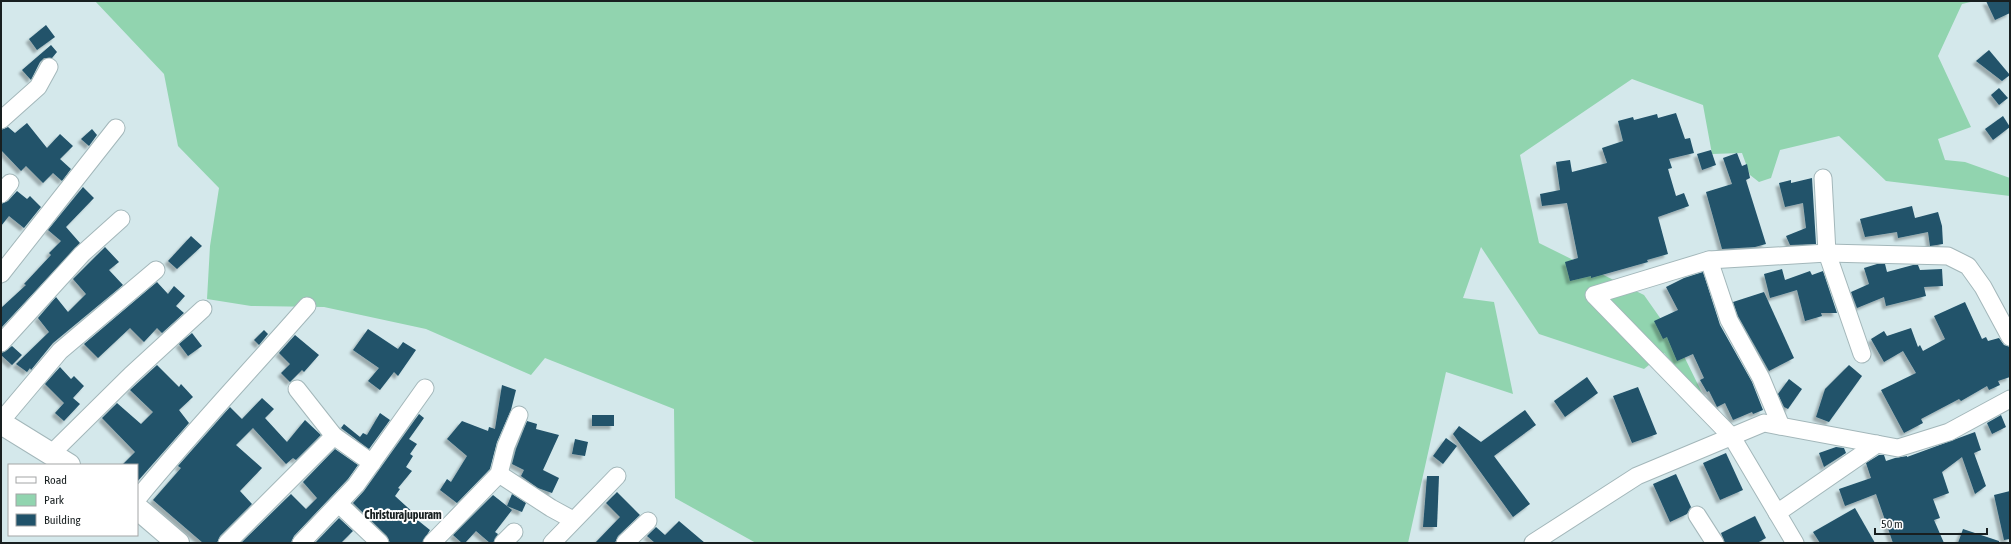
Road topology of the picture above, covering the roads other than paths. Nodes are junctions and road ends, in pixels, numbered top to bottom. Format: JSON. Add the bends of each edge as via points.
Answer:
{"nodes":[{"id":1,"x":49,"y":67,"type":"dead end"},
{"id":2,"x":1,"y":120,"type":"edge"},
{"id":3,"x":116,"y":128,"type":"dead end"},
{"id":4,"x":1823,"y":178,"type":"dead end"},
{"id":5,"x":121,"y":219,"type":"dead end"},
{"id":6,"x":1827,"y":253,"type":"junction"},
{"id":7,"x":1709,"y":260,"type":"junction"},
{"id":8,"x":156,"y":270,"type":"dead end"},
{"id":9,"x":1,"y":274,"type":"edge"},
{"id":10,"x":307,"y":306,"type":"dead end"},
{"id":11,"x":203,"y":309,"type":"dead end"},
{"id":12,"x":2010,"y":337,"type":"edge"},
{"id":13,"x":1,"y":343,"type":"edge"},
{"id":14,"x":1862,"y":354,"type":"dead end"},
{"id":15,"x":425,"y":388,"type":"dead end"},
{"id":16,"x":297,"y":389,"type":"dead end"},
{"id":17,"x":2010,"y":399,"type":"edge"},
{"id":18,"x":519,"y":415,"type":"dead end"},
{"id":19,"x":1,"y":422,"type":"edge"},
{"id":20,"x":1781,"y":426,"type":"junction"},
{"id":21,"x":334,"y":436,"type":"junction"},
{"id":22,"x":1732,"y":437,"type":"junction"},
{"id":23,"x":1878,"y":444,"type":"junction"},
{"id":24,"x":60,"y":460,"type":"edge"},
{"id":25,"x":372,"y":463,"type":"junction"},
{"id":26,"x":499,"y":474,"type":"junction"},
{"id":27,"x":617,"y":476,"type":"dead end"},
{"id":28,"x":138,"y":498,"type":"edge"},
{"id":29,"x":339,"y":504,"type":"junction"},
{"id":30,"x":138,"y":509,"type":"edge"},
{"id":31,"x":1777,"y":513,"type":"junction"},
{"id":32,"x":1697,"y":515,"type":"dead end"},
{"id":33,"x":573,"y":520,"type":"junction"},
{"id":34,"x":648,"y":521,"type":"dead end"},
{"id":35,"x":178,"y":543,"type":"edge"},
{"id":36,"x":227,"y":543,"type":"edge"},
{"id":37,"x":301,"y":543,"type":"edge"},
{"id":38,"x":380,"y":543,"type":"edge"},
{"id":39,"x":432,"y":543,"type":"edge"},
{"id":40,"x":552,"y":543,"type":"edge"},
{"id":41,"x":626,"y":543,"type":"edge"},
{"id":42,"x":1533,"y":543,"type":"edge"},
{"id":43,"x":1715,"y":543,"type":"edge"},
{"id":44,"x":1795,"y":543,"type":"edge"}],
"edges":[{"from":1,"to":2,"type":"street","via":[[38,87]]},
{"from":3,"to":9,"type":"street"},
{"from":4,"to":6,"type":"street"},
{"from":5,"to":13,"type":"street","via":[[82,254]]},
{"from":6,"to":7,"type":"street"},
{"from":6,"to":12,"type":"street","via":[[1948,256],[1968,266],[1984,286]]},
{"from":6,"to":14,"type":"street"},
{"from":7,"to":20,"type":"street","via":[[1729,320],[1761,378]]},
{"from":7,"to":22,"type":"street","via":[[1594,295]]},
{"from":8,"to":19,"type":"street","via":[[60,351]]},
{"from":10,"to":28,"type":"street","via":[[173,455]]},
{"from":11,"to":24,"type":"street","via":[[131,375]]},
{"from":15,"to":25,"type":"street"},
{"from":16,"to":21,"type":"street"},
{"from":17,"to":23,"type":"street","via":[[1949,432],[1922,442],[1898,448]]},
{"from":18,"to":26,"type":"street","via":[[506,446]]},
{"from":19,"to":24,"type":"street"},
{"from":20,"to":22,"type":"street","via":[[1764,423]]},
{"from":20,"to":23,"type":"street"},
{"from":21,"to":25,"type":"street"},
{"from":21,"to":36,"type":"street"},
{"from":22,"to":31,"type":"street"},
{"from":22,"to":42,"type":"street","via":[[1637,476]]},
{"from":23,"to":31,"type":"street"},
{"from":25,"to":29,"type":"street"},
{"from":26,"to":33,"type":"street"},
{"from":26,"to":39,"type":"street"},
{"from":27,"to":33,"type":"street"},
{"from":29,"to":37,"type":"street"},
{"from":29,"to":38,"type":"street"},
{"from":30,"to":35,"type":"street"},
{"from":31,"to":44,"type":"street"},
{"from":32,"to":43,"type":"street"},
{"from":33,"to":40,"type":"street"},
{"from":34,"to":41,"type":"street"}]}
